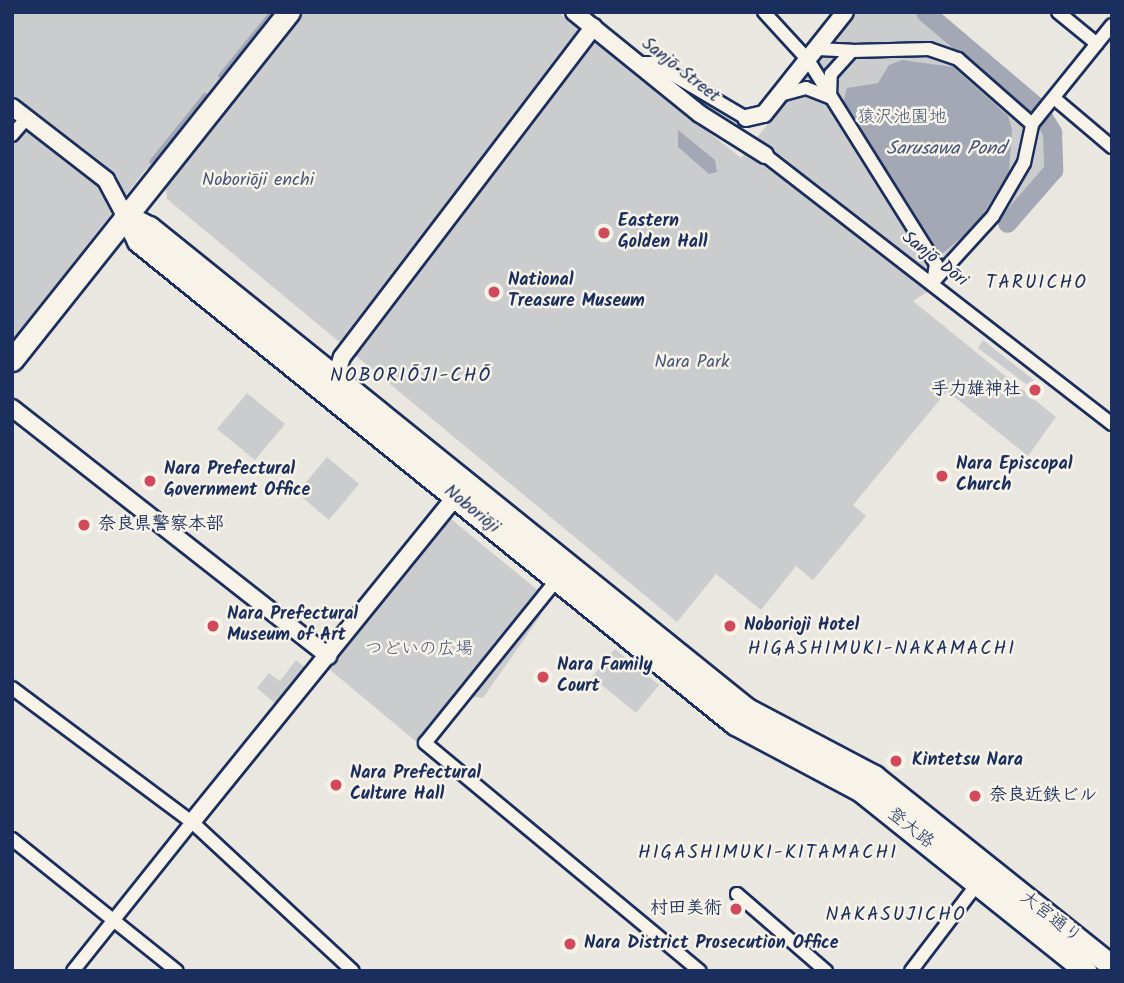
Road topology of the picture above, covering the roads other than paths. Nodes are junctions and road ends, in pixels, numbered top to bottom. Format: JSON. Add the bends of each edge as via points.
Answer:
{"nodes":[{"id":1,"x":289,"y":12,"type":"edge"},
{"id":2,"x":574,"y":12,"type":"edge"},
{"id":3,"x":764,"y":12,"type":"edge"},
{"id":4,"x":845,"y":12,"type":"edge"},
{"id":5,"x":1058,"y":12,"type":"edge"},
{"id":6,"x":1112,"y":25,"type":"edge"},
{"id":7,"x":593,"y":27,"type":"junction"},
{"id":8,"x":1097,"y":44,"type":"junction"},
{"id":9,"x":852,"y":51,"type":"junction"},
{"id":10,"x":813,"y":54,"type":"junction"},
{"id":11,"x":637,"y":62,"type":"junction"},
{"id":12,"x":779,"y":95,"type":"junction"},
{"id":13,"x":830,"y":97,"type":"junction"},
{"id":14,"x":1049,"y":103,"type":"junction"},
{"id":15,"x":12,"y":107,"type":"edge"},
{"id":16,"x":746,"y":118,"type":"joint"},
{"id":17,"x":26,"y":119,"type":"junction"},
{"id":18,"x":1033,"y":123,"type":"junction"},
{"id":19,"x":12,"y":135,"type":"edge"},
{"id":20,"x":1112,"y":147,"type":"edge"},
{"id":21,"x":765,"y":155,"type":"joint"},
{"id":22,"x":125,"y":215,"type":"junction"},
{"id":23,"x":933,"y":282,"type":"junction"},
{"id":24,"x":12,"y":360,"type":"edge"},
{"id":25,"x":333,"y":386,"type":"junction"},
{"id":26,"x":12,"y":408,"type":"edge"},
{"id":27,"x":1112,"y":424,"type":"edge"},
{"id":28,"x":461,"y":490,"type":"junction"},
{"id":29,"x":566,"y":575,"type":"junction"},
{"id":30,"x":328,"y":656,"type":"junction"},
{"id":31,"x":12,"y":688,"type":"edge"},
{"id":32,"x":741,"y":717,"type":"joint"},
{"id":33,"x":192,"y":822,"type":"junction"},
{"id":34,"x":12,"y":839,"type":"edge"},
{"id":35,"x":984,"y":876,"type":"junction"},
{"id":36,"x":737,"y":894,"type":"dead end"},
{"id":37,"x":113,"y":919,"type":"junction"},
{"id":38,"x":1112,"y":966,"type":"edge"},
{"id":39,"x":73,"y":971,"type":"edge"},
{"id":40,"x":177,"y":971,"type":"edge"},
{"id":41,"x":353,"y":971,"type":"edge"},
{"id":42,"x":700,"y":971,"type":"edge"},
{"id":43,"x":826,"y":971,"type":"edge"},
{"id":44,"x":911,"y":971,"type":"edge"},
{"id":45,"x":1086,"y":971,"type":"edge"}],
"edges":[{"from":1,"to":22,"type":"highway"},
{"from":2,"to":7,"type":"street","name":"Sanjō Street"},
{"from":3,"to":10,"type":"street"},
{"from":4,"to":10,"type":"street"},
{"from":5,"to":8,"type":"street"},
{"from":6,"to":8,"type":"street"},
{"from":7,"to":11,"type":"street","name":"Sanjō Street"},
{"from":7,"to":25,"type":"street","via":[[342,357]]},
{"from":8,"to":14,"type":"street"},
{"from":9,"to":10,"type":"street"},
{"from":9,"to":13,"type":"street","via":[[831,74]]},
{"from":9,"to":18,"type":"street","via":[[941,51]]},
{"from":10,"to":12,"type":"street"},
{"from":10,"to":13,"type":"street"},
{"from":11,"to":16,"type":"street","via":[[653,63]]},
{"from":11,"to":21,"type":"street","name":"Sanjō Street"},
{"from":12,"to":13,"type":"street","via":[[806,88]]},
{"from":12,"to":16,"type":"street","via":[[764,114]]},
{"from":13,"to":23,"type":"street","via":[[936,264]]},
{"from":14,"to":18,"type":"street"},
{"from":14,"to":20,"type":"street"},
{"from":15,"to":17,"type":"street"},
{"from":17,"to":19,"type":"street"},
{"from":17,"to":22,"type":"street","via":[[106,180]]},
{"from":18,"to":23,"type":"street","via":[[1013,186]]},
{"from":21,"to":23,"type":"street","name":"Sanjō Dōri"},
{"from":22,"to":24,"type":"highway"},
{"from":22,"to":25,"type":"highway","name":"Noboriōji","via":[[149,227]]},
{"from":23,"to":27,"type":"street","name":"Sanjō Dōri"},
{"from":25,"to":28,"type":"highway","name":"Noboriōji"},
{"from":26,"to":30,"type":"street"},
{"from":28,"to":29,"type":"highway","name":"Noboriōji"},
{"from":28,"to":30,"type":"street"},
{"from":29,"to":32,"type":"highway","name":"Noboriōji"},
{"from":29,"to":42,"type":"street","via":[[425,743]]},
{"from":30,"to":33,"type":"street"},
{"from":31,"to":33,"type":"street"},
{"from":32,"to":35,"type":"highway","name":"登大路","via":[[861,791]]},
{"from":33,"to":37,"type":"street"},
{"from":33,"to":41,"type":"street"},
{"from":34,"to":37,"type":"street"},
{"from":35,"to":38,"type":"highway","name":"大宮通り"},
{"from":35,"to":44,"type":"street"},
{"from":35,"to":45,"type":"highway","name":"大宮通り"},
{"from":36,"to":43,"type":"street"},
{"from":37,"to":39,"type":"street"},
{"from":37,"to":40,"type":"street"}]}
